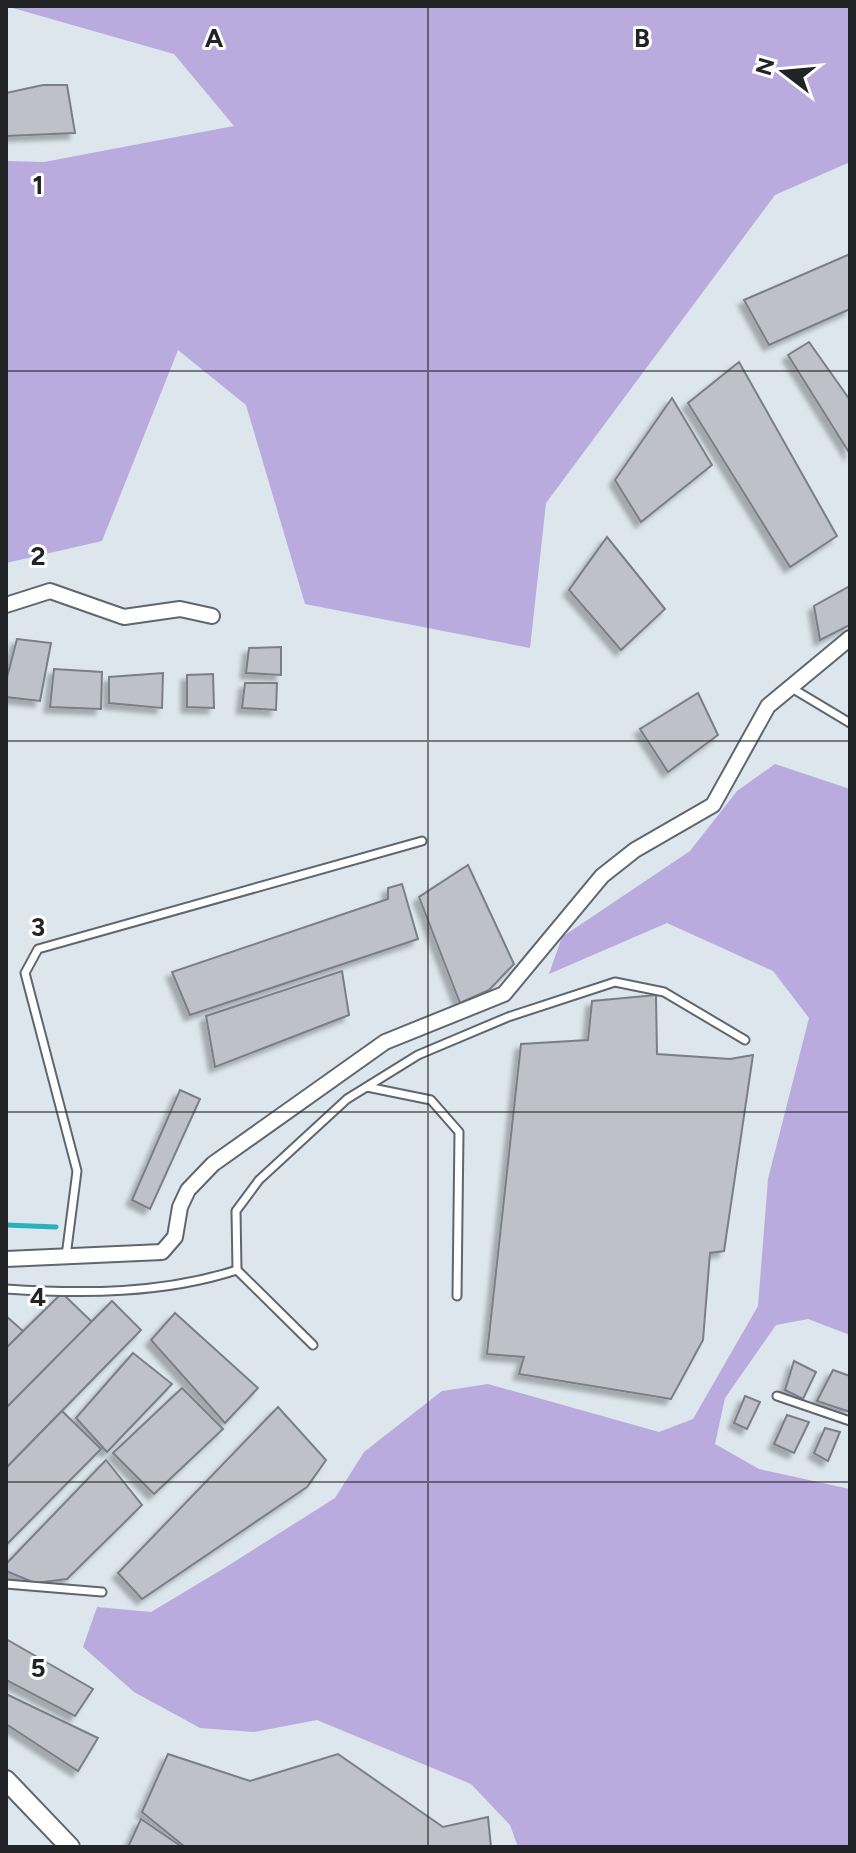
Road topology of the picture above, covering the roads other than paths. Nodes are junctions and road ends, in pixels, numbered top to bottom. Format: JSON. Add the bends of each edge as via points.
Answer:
{"nodes":[{"id":1,"x":6,"y":605,"type":"edge"},
{"id":2,"x":212,"y":616,"type":"dead end"},
{"id":3,"x":850,"y":638,"type":"edge"},
{"id":4,"x":790,"y":687,"type":"junction"},
{"id":5,"x":850,"y":723,"type":"edge"},
{"id":6,"x":422,"y":841,"type":"dead end"},
{"id":7,"x":745,"y":1040,"type":"dead end"},
{"id":8,"x":367,"y":1087,"type":"junction"},
{"id":9,"x":66,"y":1256,"type":"junction"},
{"id":10,"x":6,"y":1259,"type":"edge"},
{"id":11,"x":237,"y":1270,"type":"junction"},
{"id":12,"x":6,"y":1289,"type":"edge"},
{"id":13,"x":457,"y":1296,"type":"dead end"},
{"id":14,"x":313,"y":1345,"type":"dead end"},
{"id":15,"x":777,"y":1396,"type":"dead end"},
{"id":16,"x":850,"y":1421,"type":"edge"},
{"id":17,"x":6,"y":1584,"type":"edge"},
{"id":18,"x":102,"y":1592,"type":"dead end"},
{"id":19,"x":6,"y":1780,"type":"edge"},
{"id":20,"x":70,"y":1847,"type":"edge"}],
"edges":[{"from":1,"to":2,"type":"street","via":[[50,591],[124,617],[180,609]]},
{"from":3,"to":4,"type":"street"},
{"from":4,"to":5,"type":"lane"},
{"from":4,"to":9,"type":"street","via":[[768,706],[713,805],[635,850],[602,876],[504,994],[385,1042],[213,1164],[188,1190],[175,1237],[162,1252]]},
{"from":6,"to":9,"type":"lane","via":[[38,949],[25,973],[77,1171]]},
{"from":7,"to":8,"type":"lane","via":[[664,992],[615,982],[508,1017],[418,1055]]},
{"from":8,"to":11,"type":"lane","via":[[259,1180],[236,1211]]},
{"from":8,"to":13,"type":"lane","via":[[431,1100],[459,1132]]},
{"from":9,"to":10,"type":"street"},
{"from":11,"to":12,"type":"lane","via":[[200,1282],[79,1293]]},
{"from":11,"to":14,"type":"lane"},
{"from":15,"to":16,"type":"lane"},
{"from":17,"to":18,"type":"lane"},
{"from":19,"to":20,"type":"street"}]}
